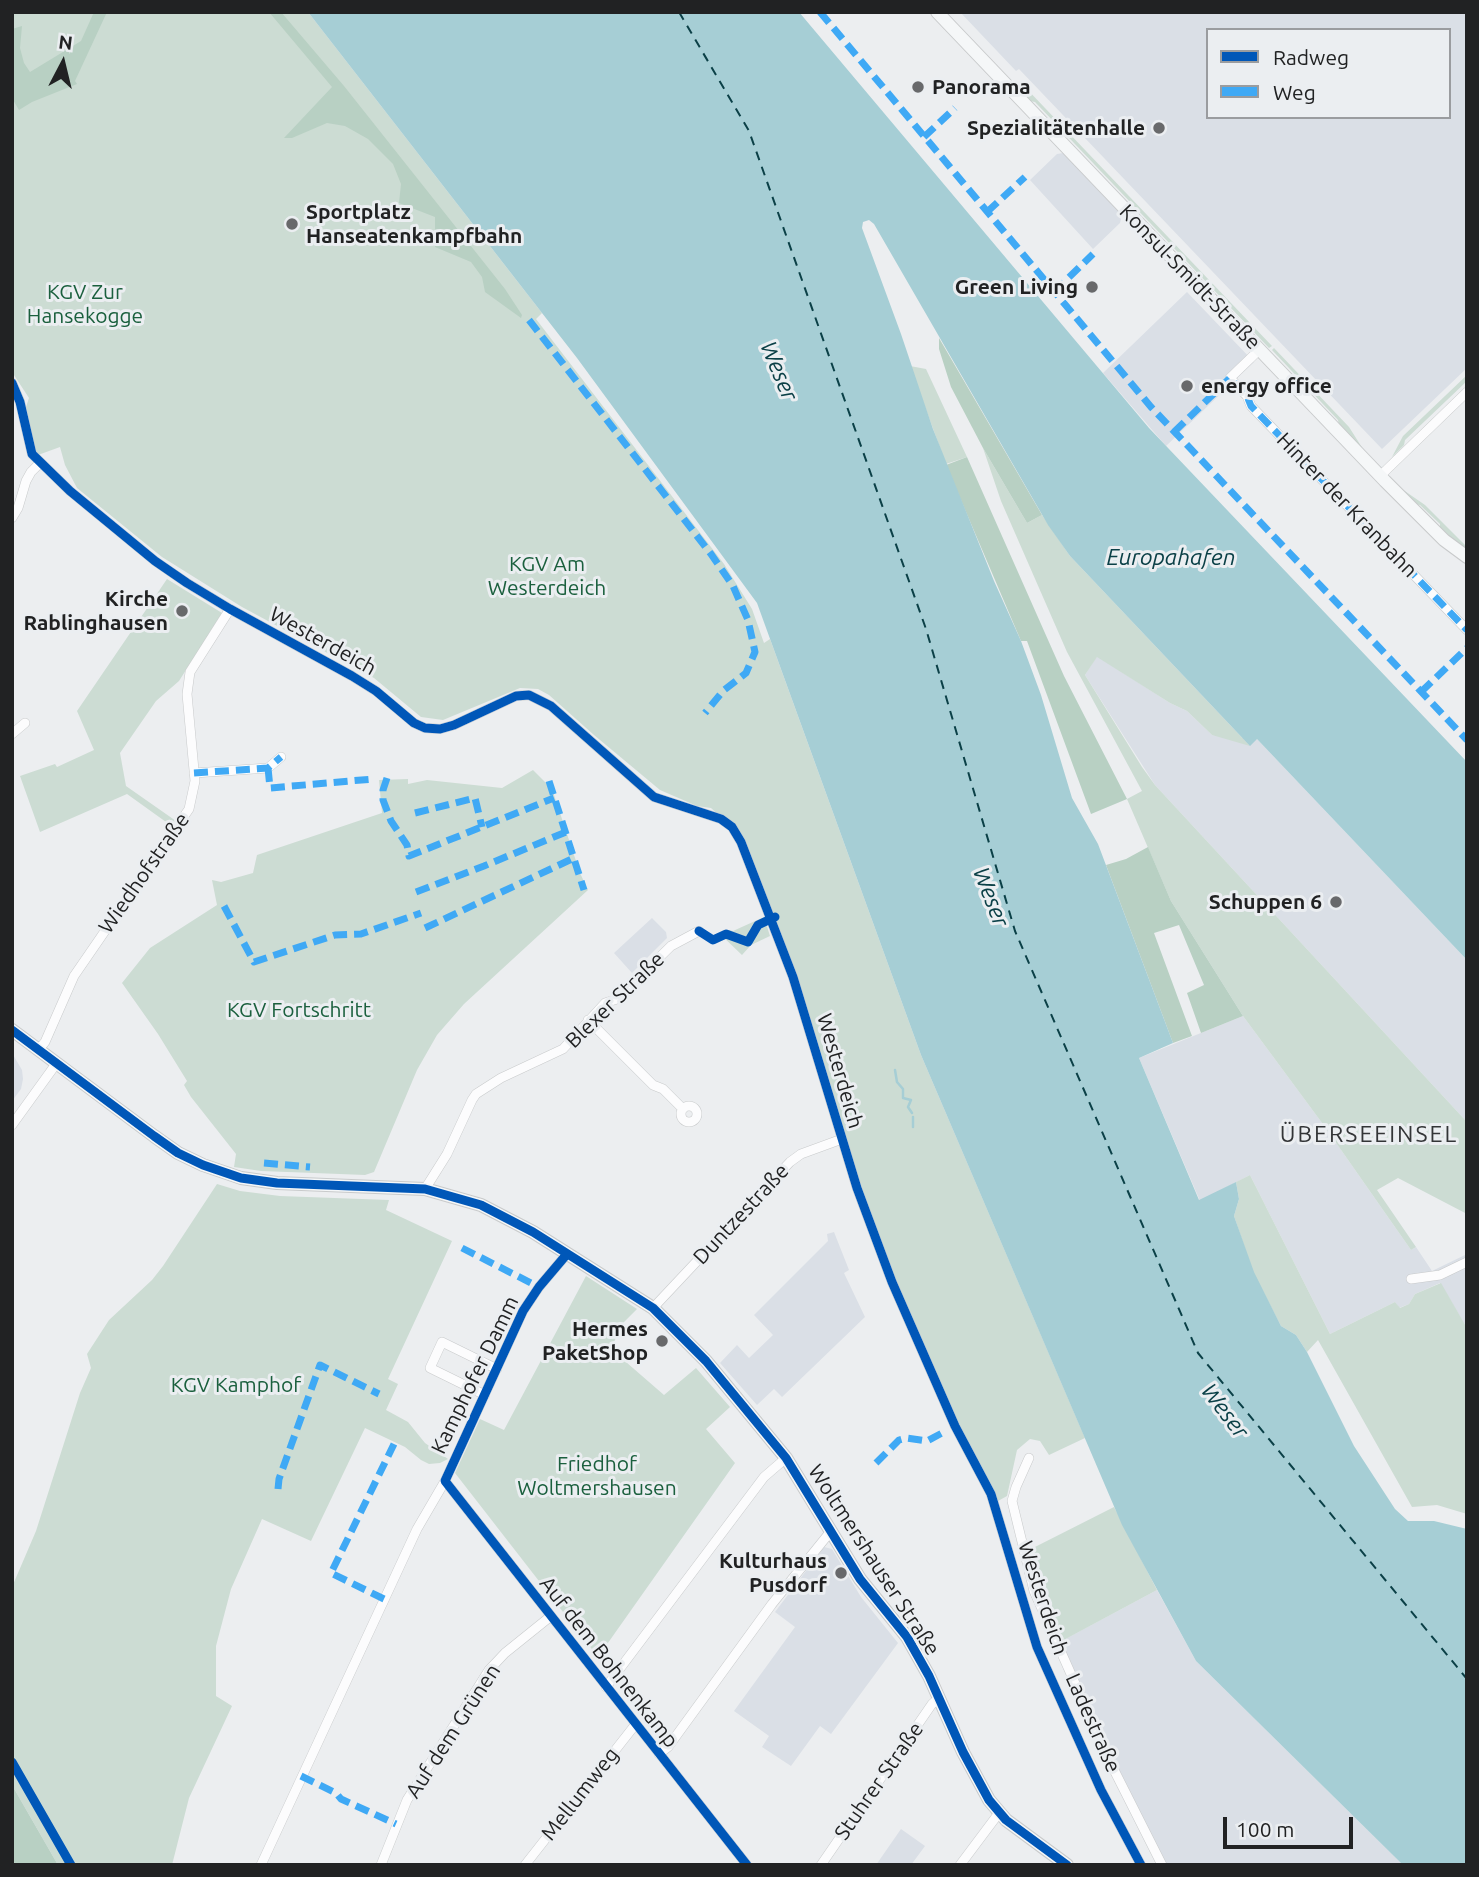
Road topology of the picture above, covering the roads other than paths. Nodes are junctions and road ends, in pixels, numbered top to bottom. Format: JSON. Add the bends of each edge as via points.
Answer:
{"nodes":[{"id":1,"x":937,"y":12,"type":"edge"},
{"id":2,"x":1259,"y":350,"type":"junction"},
{"id":3,"x":12,"y":383,"type":"edge"},
{"id":4,"x":1467,"y":393,"type":"edge"},
{"id":5,"x":40,"y":463,"type":"junction"},
{"id":6,"x":1380,"y":476,"type":"junction"},
{"id":7,"x":12,"y":519,"type":"edge"},
{"id":8,"x":1444,"y":540,"type":"junction"},
{"id":9,"x":1467,"y":557,"type":"edge"},
{"id":10,"x":1467,"y":568,"type":"edge"},
{"id":11,"x":230,"y":609,"type":"junction"},
{"id":12,"x":1467,"y":630,"type":"edge"},
{"id":13,"x":24,"y":723,"type":"dead end"},
{"id":14,"x":12,"y":734,"type":"edge"},
{"id":15,"x":282,"y":757,"type":"dead end"},
{"id":16,"x":194,"y":773,"type":"junction"},
{"id":17,"x":699,"y":931,"type":"dead end"},
{"id":18,"x":589,"y":1020,"type":"junction"},
{"id":19,"x":12,"y":1030,"type":"edge"},
{"id":20,"x":38,"y":1050,"type":"junction"},
{"id":21,"x":56,"y":1064,"type":"junction"},
{"id":22,"x":683,"y":1108,"type":"dead end"},
{"id":23,"x":12,"y":1125,"type":"edge"},
{"id":24,"x":842,"y":1139,"type":"junction"},
{"id":25,"x":425,"y":1189,"type":"junction"},
{"id":26,"x":566,"y":1254,"type":"junction"},
{"id":27,"x":1467,"y":1262,"type":"edge"},
{"id":28,"x":1411,"y":1279,"type":"dead end"},
{"id":29,"x":653,"y":1308,"type":"junction"},
{"id":30,"x":496,"y":1369,"type":"junction"},
{"id":31,"x":485,"y":1395,"type":"junction"},
{"id":32,"x":786,"y":1458,"type":"junction"},
{"id":33,"x":1029,"y":1458,"type":"dead end"},
{"id":34,"x":444,"y":1481,"type":"junction"},
{"id":35,"x":831,"y":1531,"type":"junction"},
{"id":36,"x":551,"y":1616,"type":"junction"},
{"id":37,"x":606,"y":1687,"type":"junction"},
{"id":38,"x":939,"y":1698,"type":"junction"},
{"id":39,"x":635,"y":1725,"type":"junction"},
{"id":40,"x":659,"y":1754,"type":"junction"},
{"id":41,"x":999,"y":1813,"type":"junction"},
{"id":42,"x":1160,"y":1861,"type":"edge"},
{"id":43,"x":261,"y":1865,"type":"edge"},
{"id":44,"x":380,"y":1865,"type":"edge"},
{"id":45,"x":525,"y":1865,"type":"edge"},
{"id":46,"x":747,"y":1865,"type":"edge"},
{"id":47,"x":821,"y":1865,"type":"edge"},
{"id":48,"x":960,"y":1865,"type":"edge"},
{"id":49,"x":1067,"y":1865,"type":"edge"},
{"id":50,"x":1141,"y":1865,"type":"edge"}],
"edges":[{"from":1,"to":2,"type":"street","name":"Konsul-Smidt-Straße"},
{"from":2,"to":6,"type":"street","name":"Konsul-Smidt-Straße"},
{"from":2,"to":12,"type":"street","name":"Hinter der Kranbahn","via":[[1230,378],[1251,406]]},
{"from":3,"to":5,"type":"street","via":[[29,449]]},
{"from":4,"to":6,"type":"street"},
{"from":5,"to":7,"type":"street","via":[[26,481]]},
{"from":5,"to":11,"type":"street","name":"Westerdeich","via":[[155,561]]},
{"from":6,"to":8,"type":"street","name":"Konsul-Smidt-Straße"},
{"from":8,"to":9,"type":"street","name":"Konsul-Smidt-Straße"},
{"from":8,"to":10,"type":"street","name":"Konsul-Smidt-Straße"},
{"from":11,"to":16,"type":"street","name":"Wiedhofstraße","via":[[190,672],[187,694]]},
{"from":11,"to":24,"type":"street","name":"Westerdeich","via":[[352,676],[425,728],[454,725],[516,696],[540,699],[654,797],[721,818],[732,827],[793,977]]},
{"from":13,"to":14,"type":"street"},
{"from":15,"to":16,"type":"street","via":[[268,768]]},
{"from":16,"to":20,"type":"street","name":"Wiedhofstraße","via":[[194,796],[186,815],[74,976]]},
{"from":17,"to":18,"type":"street","name":"Blexer Straße","via":[[671,946]]},
{"from":18,"to":22,"type":"street","via":[[653,1085],[663,1088]]},
{"from":18,"to":25,"type":"street","name":"Blexer Straße","via":[[563,1049],[476,1094]]},
{"from":19,"to":20,"type":"street","name":"Woltmershauser Straße"},
{"from":20,"to":21,"type":"street","name":"Woltmershauser Straße"},
{"from":21,"to":23,"type":"street"},
{"from":21,"to":25,"type":"street","name":"Woltmershauser Straße","via":[[178,1153],[202,1165],[241,1178],[277,1183]]},
{"from":24,"to":29,"type":"street","name":"Duntzestraße","via":[[790,1162]]},
{"from":24,"to":50,"type":"street","name":"Westerdeich","via":[[909,1326],[996,1508],[1037,1647],[1105,1798]]},
{"from":25,"to":26,"type":"street","name":"Woltmershauser Straße","via":[[481,1205]]},
{"from":26,"to":29,"type":"street","name":"Woltmershauser Straße"},
{"from":26,"to":30,"type":"street","name":"Kamphofer Damm","via":[[523,1311]]},
{"from":27,"to":28,"type":"street","via":[[1440,1275]]},
{"from":29,"to":32,"type":"street","name":"Woltmershauser Straße","via":[[706,1361]]},
{"from":30,"to":31,"type":"street","name":"Kamphofer Damm"},
{"from":30,"to":31,"type":"street","via":[[442,1342],[430,1368]]},
{"from":31,"to":34,"type":"street","name":"Kamphofer Damm"},
{"from":32,"to":35,"type":"street","name":"Woltmershauser Straße"},
{"from":32,"to":37,"type":"street","via":[[764,1477]]},
{"from":33,"to":42,"type":"street","name":"Ladestraße","via":[[1012,1501],[1034,1591]]},
{"from":34,"to":36,"type":"street","name":"Auf dem Bohnenkamp"},
{"from":34,"to":43,"type":"street","name":"Kamphofer Damm","via":[[417,1529]]},
{"from":35,"to":38,"type":"street","name":"Woltmershauser Straße","via":[[860,1579],[907,1637]]},
{"from":35,"to":40,"type":"street"},
{"from":36,"to":37,"type":"street","name":"Auf dem Bohnenkamp"},
{"from":36,"to":44,"type":"street","name":"Auf dem Grünen","via":[[489,1670],[407,1800]]},
{"from":37,"to":39,"type":"street","name":"Auf dem Bohnenkamp"},
{"from":38,"to":41,"type":"street","name":"Woltmershauser Straße","via":[[979,1785]]},
{"from":38,"to":47,"type":"street","name":"Stuhrer Straße"},
{"from":39,"to":40,"type":"street","name":"Auf dem Bohnenkamp"},
{"from":39,"to":45,"type":"street","name":"Mellumweg"},
{"from":40,"to":46,"type":"street","name":"Auf dem Bohnenkamp"},
{"from":41,"to":48,"type":"street"},
{"from":41,"to":49,"type":"street","name":"Woltmershauser Straße"},
{"from":42,"to":50,"type":"street"}]}
